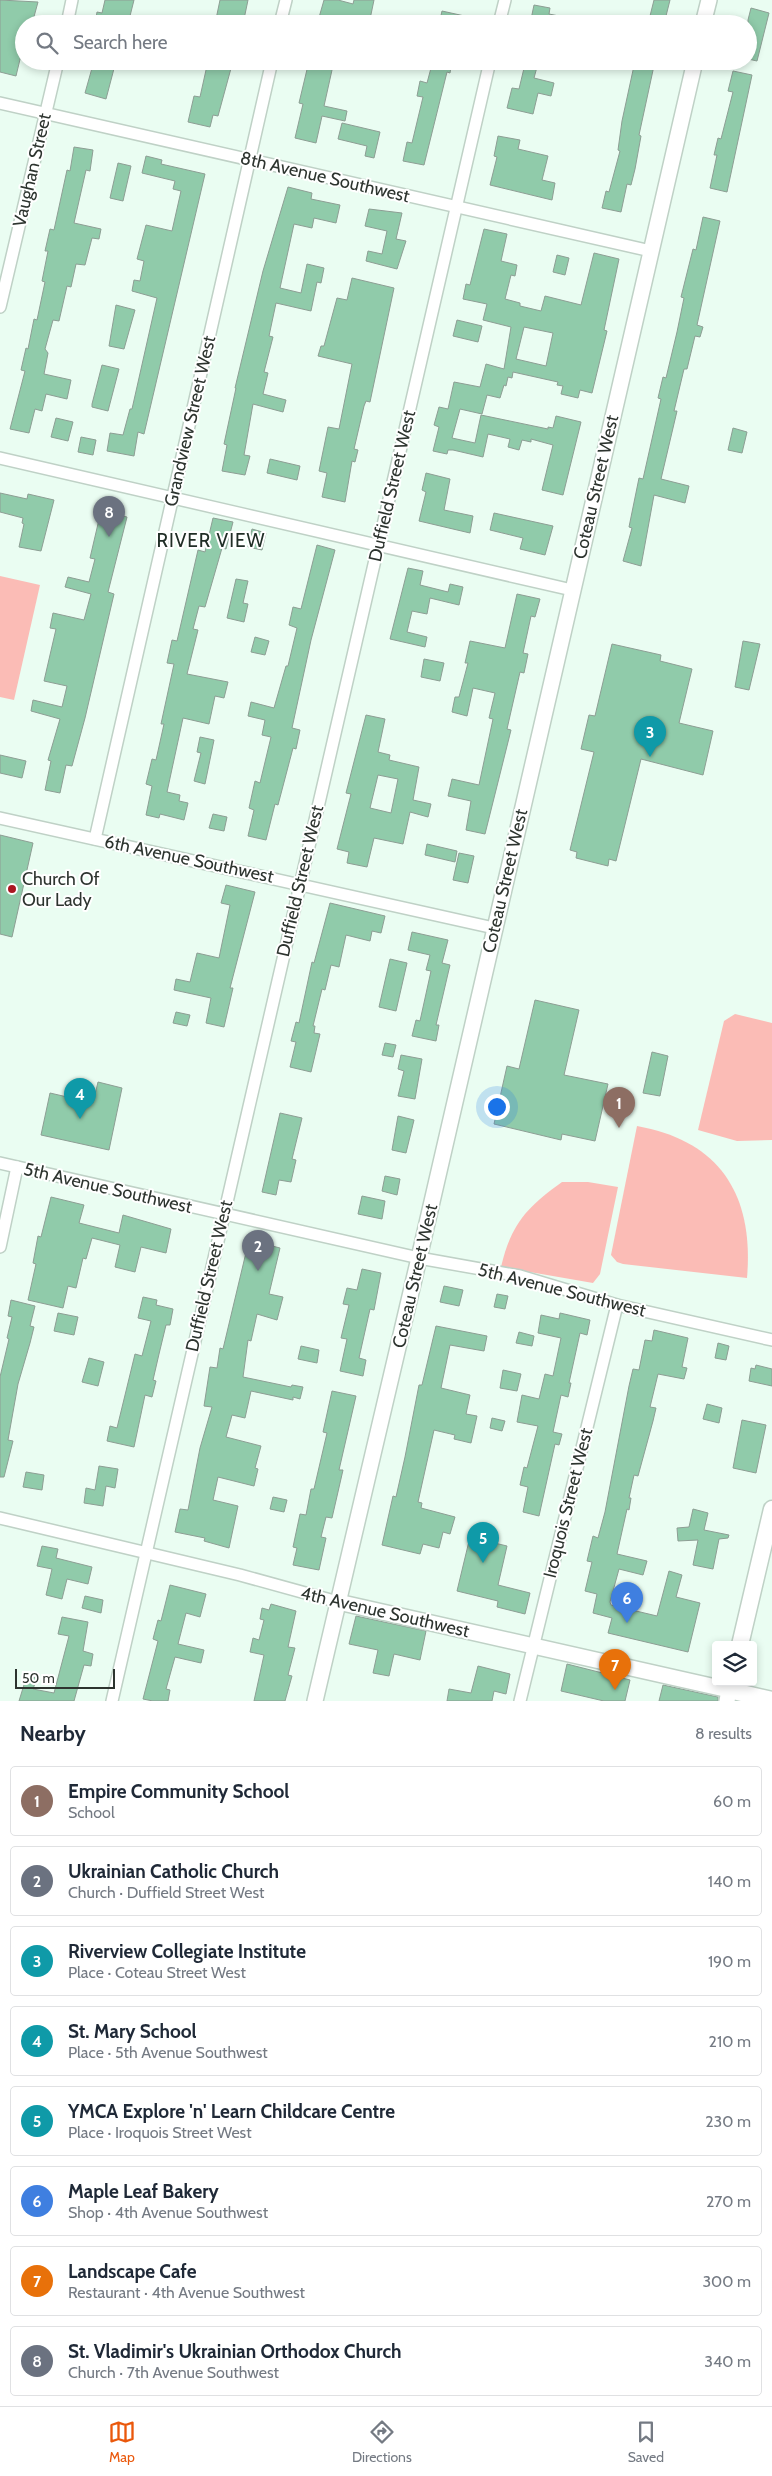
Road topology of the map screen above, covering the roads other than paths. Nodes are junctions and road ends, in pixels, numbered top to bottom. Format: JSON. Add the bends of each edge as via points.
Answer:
{"nodes":[{"id":1,"x":72,"y":0,"type":"edge"},
{"id":2,"x":286,"y":0,"type":"edge"},
{"id":3,"x":505,"y":0,"type":"edge"},
{"id":4,"x":709,"y":0,"type":"edge"},
{"id":5,"x":69,"y":15,"type":"edge"},
{"id":6,"x":282,"y":15,"type":"edge"},
{"id":7,"x":501,"y":15,"type":"edge"},
{"id":8,"x":705,"y":15,"type":"edge"},
{"id":9,"x":56,"y":70,"type":"edge"},
{"id":10,"x":270,"y":70,"type":"edge"},
{"id":11,"x":488,"y":70,"type":"edge"},
{"id":12,"x":693,"y":70,"type":"edge"},
{"id":13,"x":0,"y":103,"type":"edge"},
{"id":14,"x":45,"y":114,"type":"junction"},
{"id":15,"x":250,"y":159,"type":"junction"},
{"id":16,"x":456,"y":208,"type":"junction"},
{"id":17,"x":651,"y":251,"type":"junction"},
{"id":18,"x":0,"y":307,"type":"edge"},
{"id":19,"x":0,"y":458,"type":"edge"},
{"id":20,"x":173,"y":496,"type":"junction"},
{"id":21,"x":378,"y":544,"type":"junction"},
{"id":22,"x":572,"y":590,"type":"junction"},
{"id":23,"x":0,"y":818,"type":"edge"},
{"id":24,"x":95,"y":839,"type":"junction"},
{"id":25,"x":300,"y":883,"type":"junction"},
{"id":26,"x":494,"y":928,"type":"junction"},
{"id":27,"x":0,"y":1163,"type":"edge"},
{"id":28,"x":17,"y":1167,"type":"junction"},
{"id":29,"x":223,"y":1215,"type":"junction"},
{"id":30,"x":0,"y":1247,"type":"edge"},
{"id":31,"x":420,"y":1258,"type":"junction"},
{"id":32,"x":617,"y":1305,"type":"junction"},
{"id":33,"x":772,"y":1340,"type":"edge"},
{"id":34,"x":772,"y":1509,"type":"edge"},
{"id":35,"x":0,"y":1518,"type":"edge"},
{"id":36,"x":146,"y":1552,"type":"junction"},
{"id":37,"x":338,"y":1602,"type":"junction"},
{"id":38,"x":741,"y":1641,"type":"edge"},
{"id":39,"x":533,"y":1646,"type":"junction"},
{"id":40,"x":729,"y":1691,"type":"edge"},
{"id":41,"x":772,"y":1700,"type":"edge"},
{"id":42,"x":112,"y":1701,"type":"edge"},
{"id":43,"x":315,"y":1701,"type":"edge"},
{"id":44,"x":520,"y":1701,"type":"edge"}],
"edges":[{"from":1,"to":5,"type":"street"},
{"from":2,"to":6,"type":"street"},
{"from":3,"to":7,"type":"street"},
{"from":4,"to":8,"type":"street"},
{"from":9,"to":14,"type":"street","name":"Vaughan Street"},
{"from":10,"to":15,"type":"street","name":"Grandview Street West"},
{"from":11,"to":16,"type":"street","name":"Duffield Street West"},
{"from":12,"to":17,"type":"street","name":"Coteau Street West"},
{"from":13,"to":14,"type":"street","name":"8th Avenue Southwest"},
{"from":14,"to":15,"type":"street","name":"8th Avenue Southwest"},
{"from":14,"to":18,"type":"street","name":"Vaughan Street"},
{"from":15,"to":16,"type":"street","name":"8th Avenue Southwest"},
{"from":15,"to":20,"type":"street","name":"Grandview Street West"},
{"from":16,"to":17,"type":"street","name":"8th Avenue Southwest"},
{"from":16,"to":21,"type":"street","name":"Duffield Street West"},
{"from":17,"to":22,"type":"street","name":"Coteau Street West"},
{"from":19,"to":20,"type":"street"},
{"from":20,"to":21,"type":"street"},
{"from":20,"to":24,"type":"street","name":"Grandview Street West"},
{"from":21,"to":22,"type":"street"},
{"from":21,"to":25,"type":"street","name":"Duffield Street West"},
{"from":22,"to":26,"type":"street","name":"Coteau Street West"},
{"from":23,"to":24,"type":"street","name":"6th Avenue Southwest"},
{"from":24,"to":25,"type":"street","name":"6th Avenue Southwest"},
{"from":25,"to":26,"type":"street","name":"6th Avenue Southwest"},
{"from":25,"to":29,"type":"street","name":"Duffield Street West"},
{"from":26,"to":31,"type":"street","name":"Coteau Street West"},
{"from":27,"to":28,"type":"street","name":"5th Avenue Southwest"},
{"from":28,"to":29,"type":"street","name":"5th Avenue Southwest"},
{"from":28,"to":30,"type":"street"},
{"from":29,"to":31,"type":"street","name":"5th Avenue Southwest"},
{"from":29,"to":36,"type":"street","name":"Duffield Street West"},
{"from":31,"to":32,"type":"street","name":"5th Avenue Southwest","via":[[520,1276]]},
{"from":31,"to":37,"type":"street","name":"Coteau Street West"},
{"from":32,"to":33,"type":"street","name":"5th Avenue Southwest"},
{"from":32,"to":39,"type":"street","name":"Iroquois Street West"},
{"from":34,"to":38,"type":"main road"},
{"from":35,"to":36,"type":"street","name":"4th Avenue Southwest"},
{"from":36,"to":37,"type":"street","name":"4th Avenue Southwest"},
{"from":36,"to":42,"type":"street","name":"Duffield Street West"},
{"from":37,"to":39,"type":"street","name":"4th Avenue Southwest"},
{"from":37,"to":43,"type":"street","name":"Coteau Street West"},
{"from":39,"to":40,"type":"street","name":"4th Avenue Southwest"},
{"from":39,"to":44,"type":"street","name":"Iroquois Street West"},
{"from":40,"to":41,"type":"main road","name":"4th Avenue Southwest"}]}
